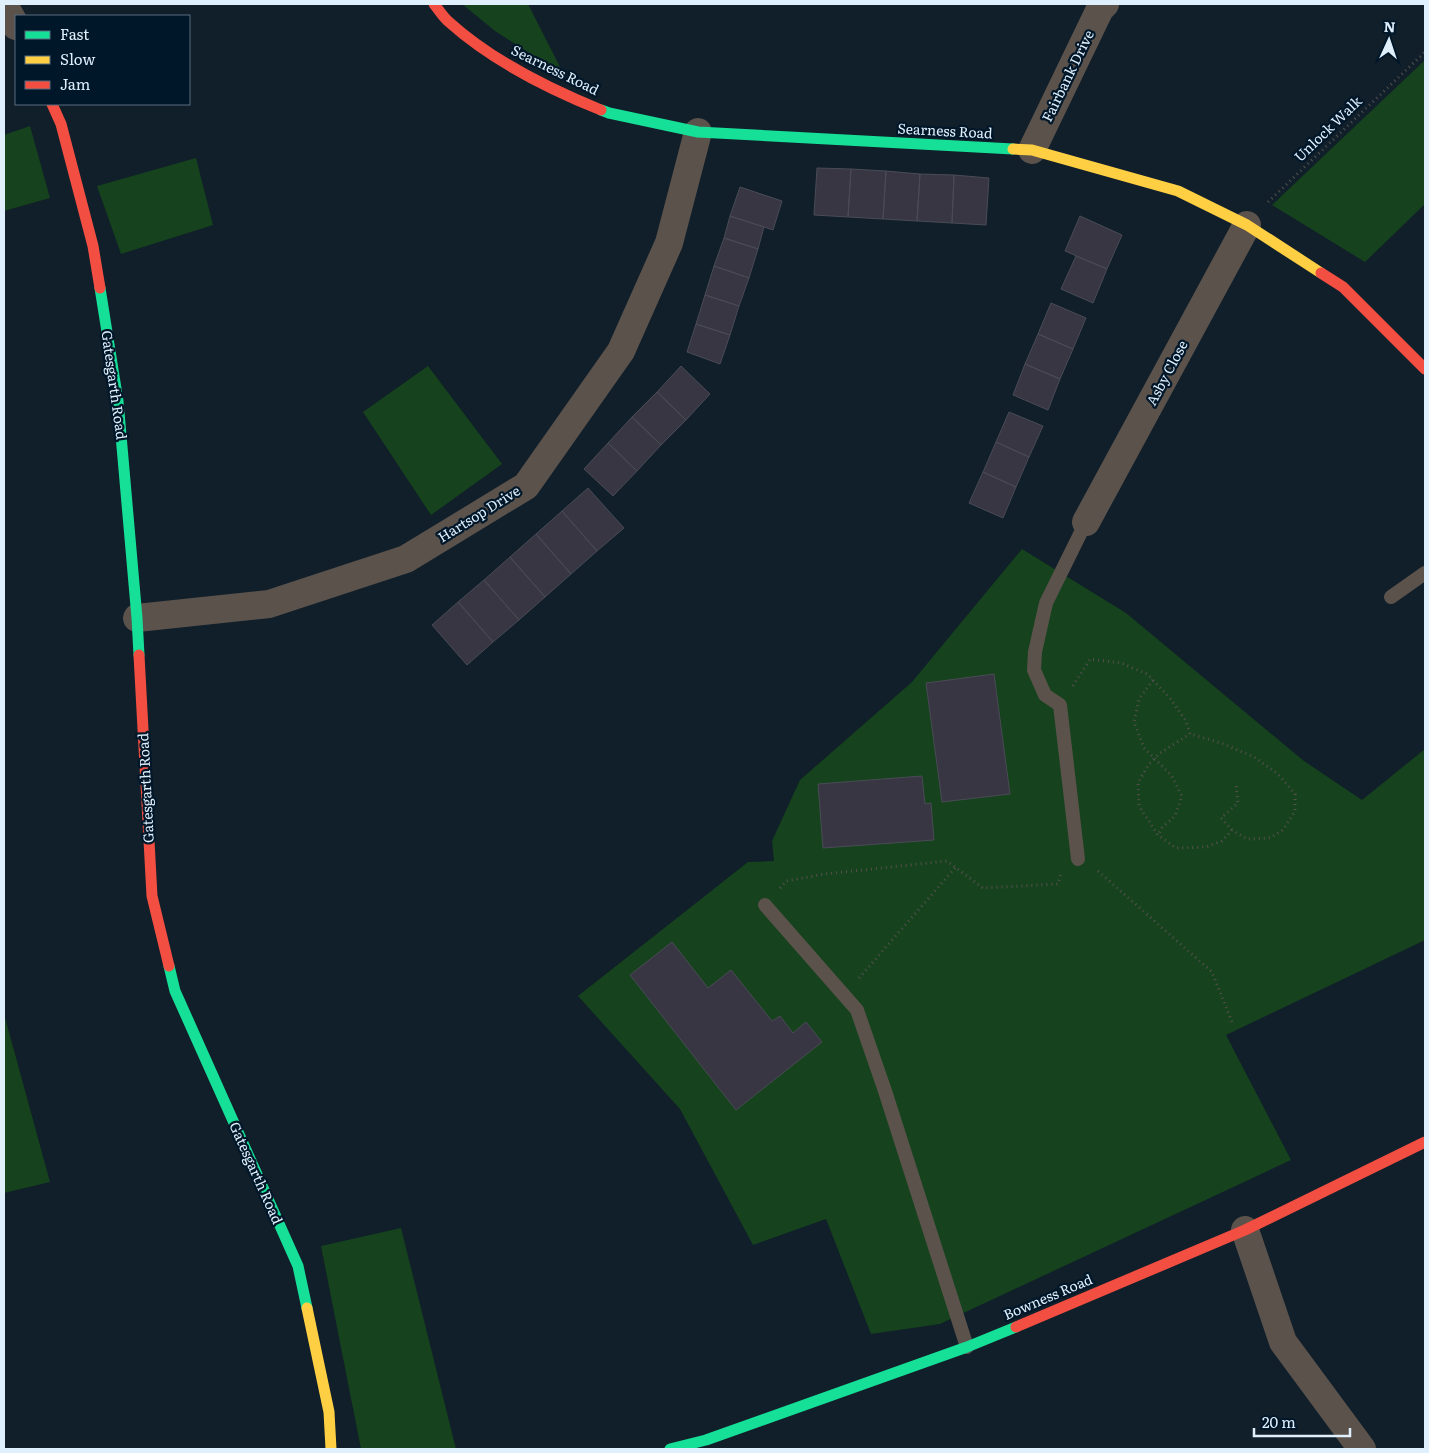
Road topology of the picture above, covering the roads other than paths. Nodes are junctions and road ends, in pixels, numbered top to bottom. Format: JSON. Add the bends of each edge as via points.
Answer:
{"nodes":[{"id":1,"x":434,"y":4,"type":"edge"},
{"id":2,"x":1105,"y":4,"type":"edge"},
{"id":3,"x":4,"y":5,"type":"edge"},
{"id":4,"x":15,"y":24,"type":"edge"},
{"id":5,"x":52,"y":105,"type":"edge"},
{"id":6,"x":698,"y":132,"type":"junction"},
{"id":7,"x":1032,"y":150,"type":"junction"},
{"id":8,"x":1248,"y":224,"type":"junction"},
{"id":9,"x":1425,"y":369,"type":"edge"},
{"id":10,"x":1086,"y":522,"type":"joint"},
{"id":11,"x":1425,"y":573,"type":"edge"},
{"id":12,"x":1391,"y":598,"type":"dead end"},
{"id":13,"x":137,"y":618,"type":"junction"},
{"id":14,"x":1078,"y":860,"type":"road end"},
{"id":15,"x":765,"y":906,"type":"road end"},
{"id":16,"x":1425,"y":1142,"type":"edge"},
{"id":17,"x":1245,"y":1230,"type":"junction"},
{"id":18,"x":966,"y":1347,"type":"junction"},
{"id":19,"x":331,"y":1449,"type":"edge"},
{"id":20,"x":670,"y":1449,"type":"edge"},
{"id":21,"x":1362,"y":1449,"type":"edge"}],
"edges":[{"from":1,"to":6,"type":"street","name":"Searness Road","via":[[448,21],[494,57],[570,98],[610,113]]},
{"from":2,"to":7,"type":"street","name":"Fairbank Drive"},
{"from":3,"to":4,"type":"street"},
{"from":5,"to":13,"type":"street","name":"Gatesgarth Road","via":[[61,124],[95,256],[118,401]]},
{"from":6,"to":7,"type":"street","name":"Searness Road"},
{"from":6,"to":13,"type":"street","name":"Hartsop Drive","via":[[669,243],[621,351],[526,486],[406,559],[270,604]]},
{"from":7,"to":8,"type":"street","name":"Searness Road","via":[[1178,191]]},
{"from":8,"to":9,"type":"street","name":"Searness Road","via":[[1343,287]]},
{"from":8,"to":10,"type":"street","name":"Asby Close"},
{"from":10,"to":14,"type":"lane","via":[[1046,603],[1034,670],[1045,696],[1060,705]]},
{"from":11,"to":12,"type":"lane"},
{"from":13,"to":19,"type":"street","name":"Gatesgarth Road","via":[[152,896],[175,991],[298,1266],[329,1412]]},
{"from":15,"to":18,"type":"lane","via":[[856,1010]]},
{"from":16,"to":17,"type":"street","name":"Bowness Road"},
{"from":17,"to":18,"type":"street","name":"Bowness Road"},
{"from":17,"to":21,"type":"street","via":[[1283,1342]]},
{"from":18,"to":20,"type":"street","name":"Bowness Road","via":[[706,1440]]}]}
